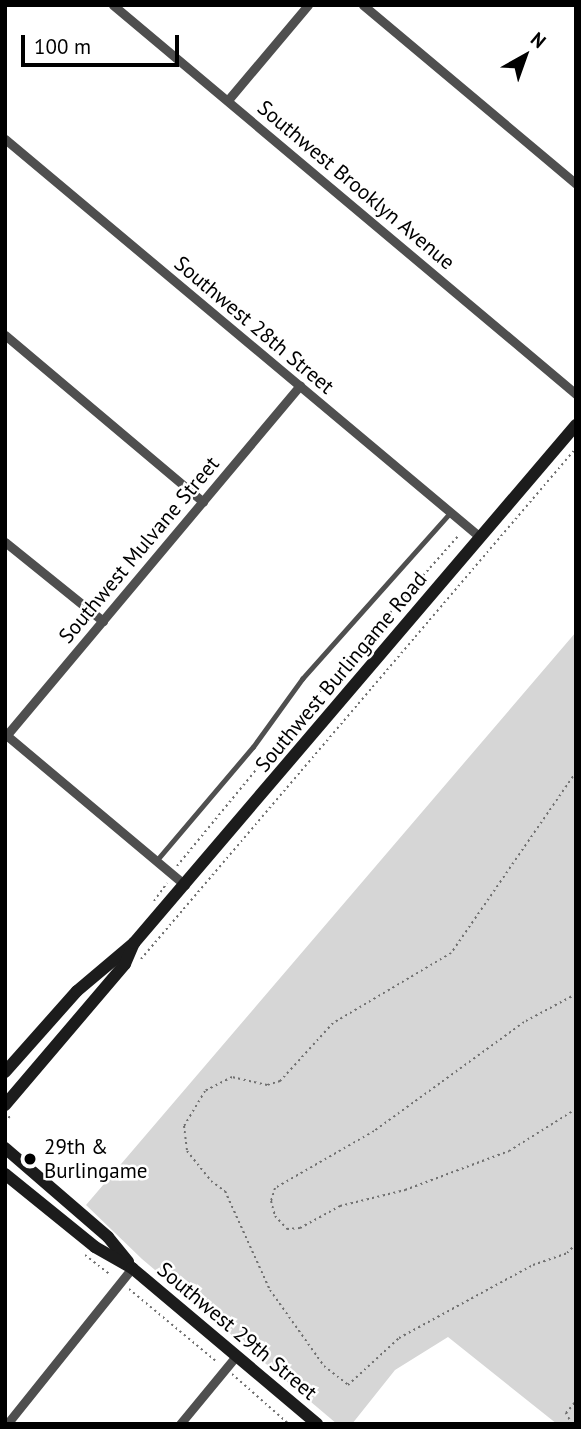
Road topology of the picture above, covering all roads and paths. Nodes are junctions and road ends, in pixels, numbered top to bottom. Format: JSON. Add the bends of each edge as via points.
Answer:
{"nodes":[{"id":1,"x":113,"y":5,"type":"edge"},
{"id":2,"x":308,"y":5,"type":"edge"},
{"id":3,"x":363,"y":5,"type":"edge"},
{"id":4,"x":228,"y":100,"type":"junction"},
{"id":5,"x":5,"y":139,"type":"edge"},
{"id":6,"x":576,"y":184,"type":"edge"},
{"id":7,"x":5,"y":335,"type":"edge"},
{"id":8,"x":300,"y":386,"type":"junction"},
{"id":9,"x":576,"y":394,"type":"edge"},
{"id":10,"x":576,"y":425,"type":"edge"},
{"id":11,"x":576,"y":448,"type":"edge"},
{"id":12,"x":204,"y":502,"type":"junction"},
{"id":13,"x":450,"y":512,"type":"junction"},
{"id":14,"x":459,"y":535,"type":"dead end"},
{"id":15,"x":480,"y":537,"type":"junction"},
{"id":16,"x":5,"y":542,"type":"edge"},
{"id":17,"x":103,"y":621,"type":"junction"},
{"id":18,"x":6,"y":736,"type":"edge"},
{"id":19,"x":576,"y":772,"type":"edge"},
{"id":20,"x":157,"y":860,"type":"junction"},
{"id":21,"x":173,"y":874,"type":"junction"},
{"id":22,"x":185,"y":885,"type":"junction"},
{"id":23,"x":145,"y":911,"type":"dead end"},
{"id":24,"x":134,"y":943,"type":"junction"},
{"id":25,"x":134,"y":968,"type":"dead end"},
{"id":26,"x":576,"y":993,"type":"edge"},
{"id":27,"x":5,"y":1072,"type":"edge"},
{"id":28,"x":10,"y":1108,"type":"edge"},
{"id":29,"x":576,"y":1109,"type":"edge"},
{"id":30,"x":5,"y":1122,"type":"edge"},
{"id":31,"x":5,"y":1148,"type":"edge"},
{"id":32,"x":5,"y":1174,"type":"edge"},
{"id":33,"x":576,"y":1244,"type":"edge"},
{"id":34,"x":77,"y":1248,"type":"dead end"},
{"id":35,"x":132,"y":1268,"type":"junction"},
{"id":36,"x":121,"y":1283,"type":"junction"},
{"id":37,"x":236,"y":1356,"type":"junction"},
{"id":38,"x":226,"y":1369,"type":"junction"},
{"id":39,"x":576,"y":1401,"type":"edge"},
{"id":40,"x":314,"y":1423,"type":"edge"},
{"id":41,"x":7,"y":1424,"type":"edge"},
{"id":42,"x":180,"y":1424,"type":"edge"},
{"id":43,"x":289,"y":1424,"type":"edge"},
{"id":44,"x":572,"y":1424,"type":"edge"}],
"edges":[{"from":1,"to":4,"type":"street","name":"Southwest Brooklyn Avenue"},
{"from":2,"to":4,"type":"street"},
{"from":3,"to":6,"type":"street"},
{"from":4,"to":9,"type":"street","name":"Southwest Brooklyn Avenue"},
{"from":5,"to":8,"type":"street","name":"Southwest 28th Street"},
{"from":7,"to":12,"type":"street"},
{"from":8,"to":12,"type":"street","name":"Southwest Mulvane Street"},
{"from":8,"to":13,"type":"street","name":"Southwest 28th Street"},
{"from":10,"to":15,"type":"main road","name":"Southwest Burlingame Road"},
{"from":11,"to":25,"type":"path"},
{"from":12,"to":17,"type":"street","name":"Southwest Mulvane Street"},
{"from":13,"to":15,"type":"street","name":"Southwest 28th Street"},
{"from":13,"to":20,"type":"lane","via":[[302,678],[253,747]]},
{"from":14,"to":21,"type":"path","via":[[321,691]]},
{"from":15,"to":22,"type":"main road","name":"Southwest Burlingame Road"},
{"from":16,"to":17,"type":"street"},
{"from":17,"to":18,"type":"street","name":"Southwest Mulvane Street"},
{"from":18,"to":20,"type":"street"},
{"from":19,"to":33,"type":"path","via":[[451,953],[333,1023],[280,1081],[267,1085],[232,1077],[205,1091],[184,1126],[187,1151],[225,1191],[270,1290],[324,1366],[348,1385],[399,1338]]},
{"from":20,"to":21,"type":"street"},
{"from":21,"to":22,"type":"street"},
{"from":21,"to":23,"type":"path"},
{"from":22,"to":24,"type":"main road","name":"Southwest Burlingame Road"},
{"from":24,"to":27,"type":"main road","name":"Southwest Burlingame Road","via":[[69,998]]},
{"from":24,"to":28,"type":"main road","name":"Southwest Burlingame Road","via":[[125,964]]},
{"from":26,"to":29,"type":"path","via":[[524,1022],[374,1130],[275,1188],[271,1200],[275,1216],[287,1228],[300,1228],[340,1206],[405,1190],[509,1151]]},
{"from":28,"to":30,"type":"path"},
{"from":31,"to":35,"type":"main road","name":"Southwest 29th Street","via":[[108,1237]]},
{"from":32,"to":35,"type":"main road","name":"Southwest 29th Street","via":[[95,1247]]},
{"from":34,"to":36,"type":"path"},
{"from":35,"to":36,"type":"street"},
{"from":35,"to":37,"type":"main road","name":"Southwest 29th Street"},
{"from":36,"to":38,"type":"path"},
{"from":36,"to":41,"type":"street"},
{"from":37,"to":38,"type":"street"},
{"from":37,"to":40,"type":"main road","name":"Southwest 29th Street"},
{"from":38,"to":42,"type":"street"},
{"from":38,"to":43,"type":"path"},
{"from":39,"to":44,"type":"path","via":[[566,1413]]}]}
